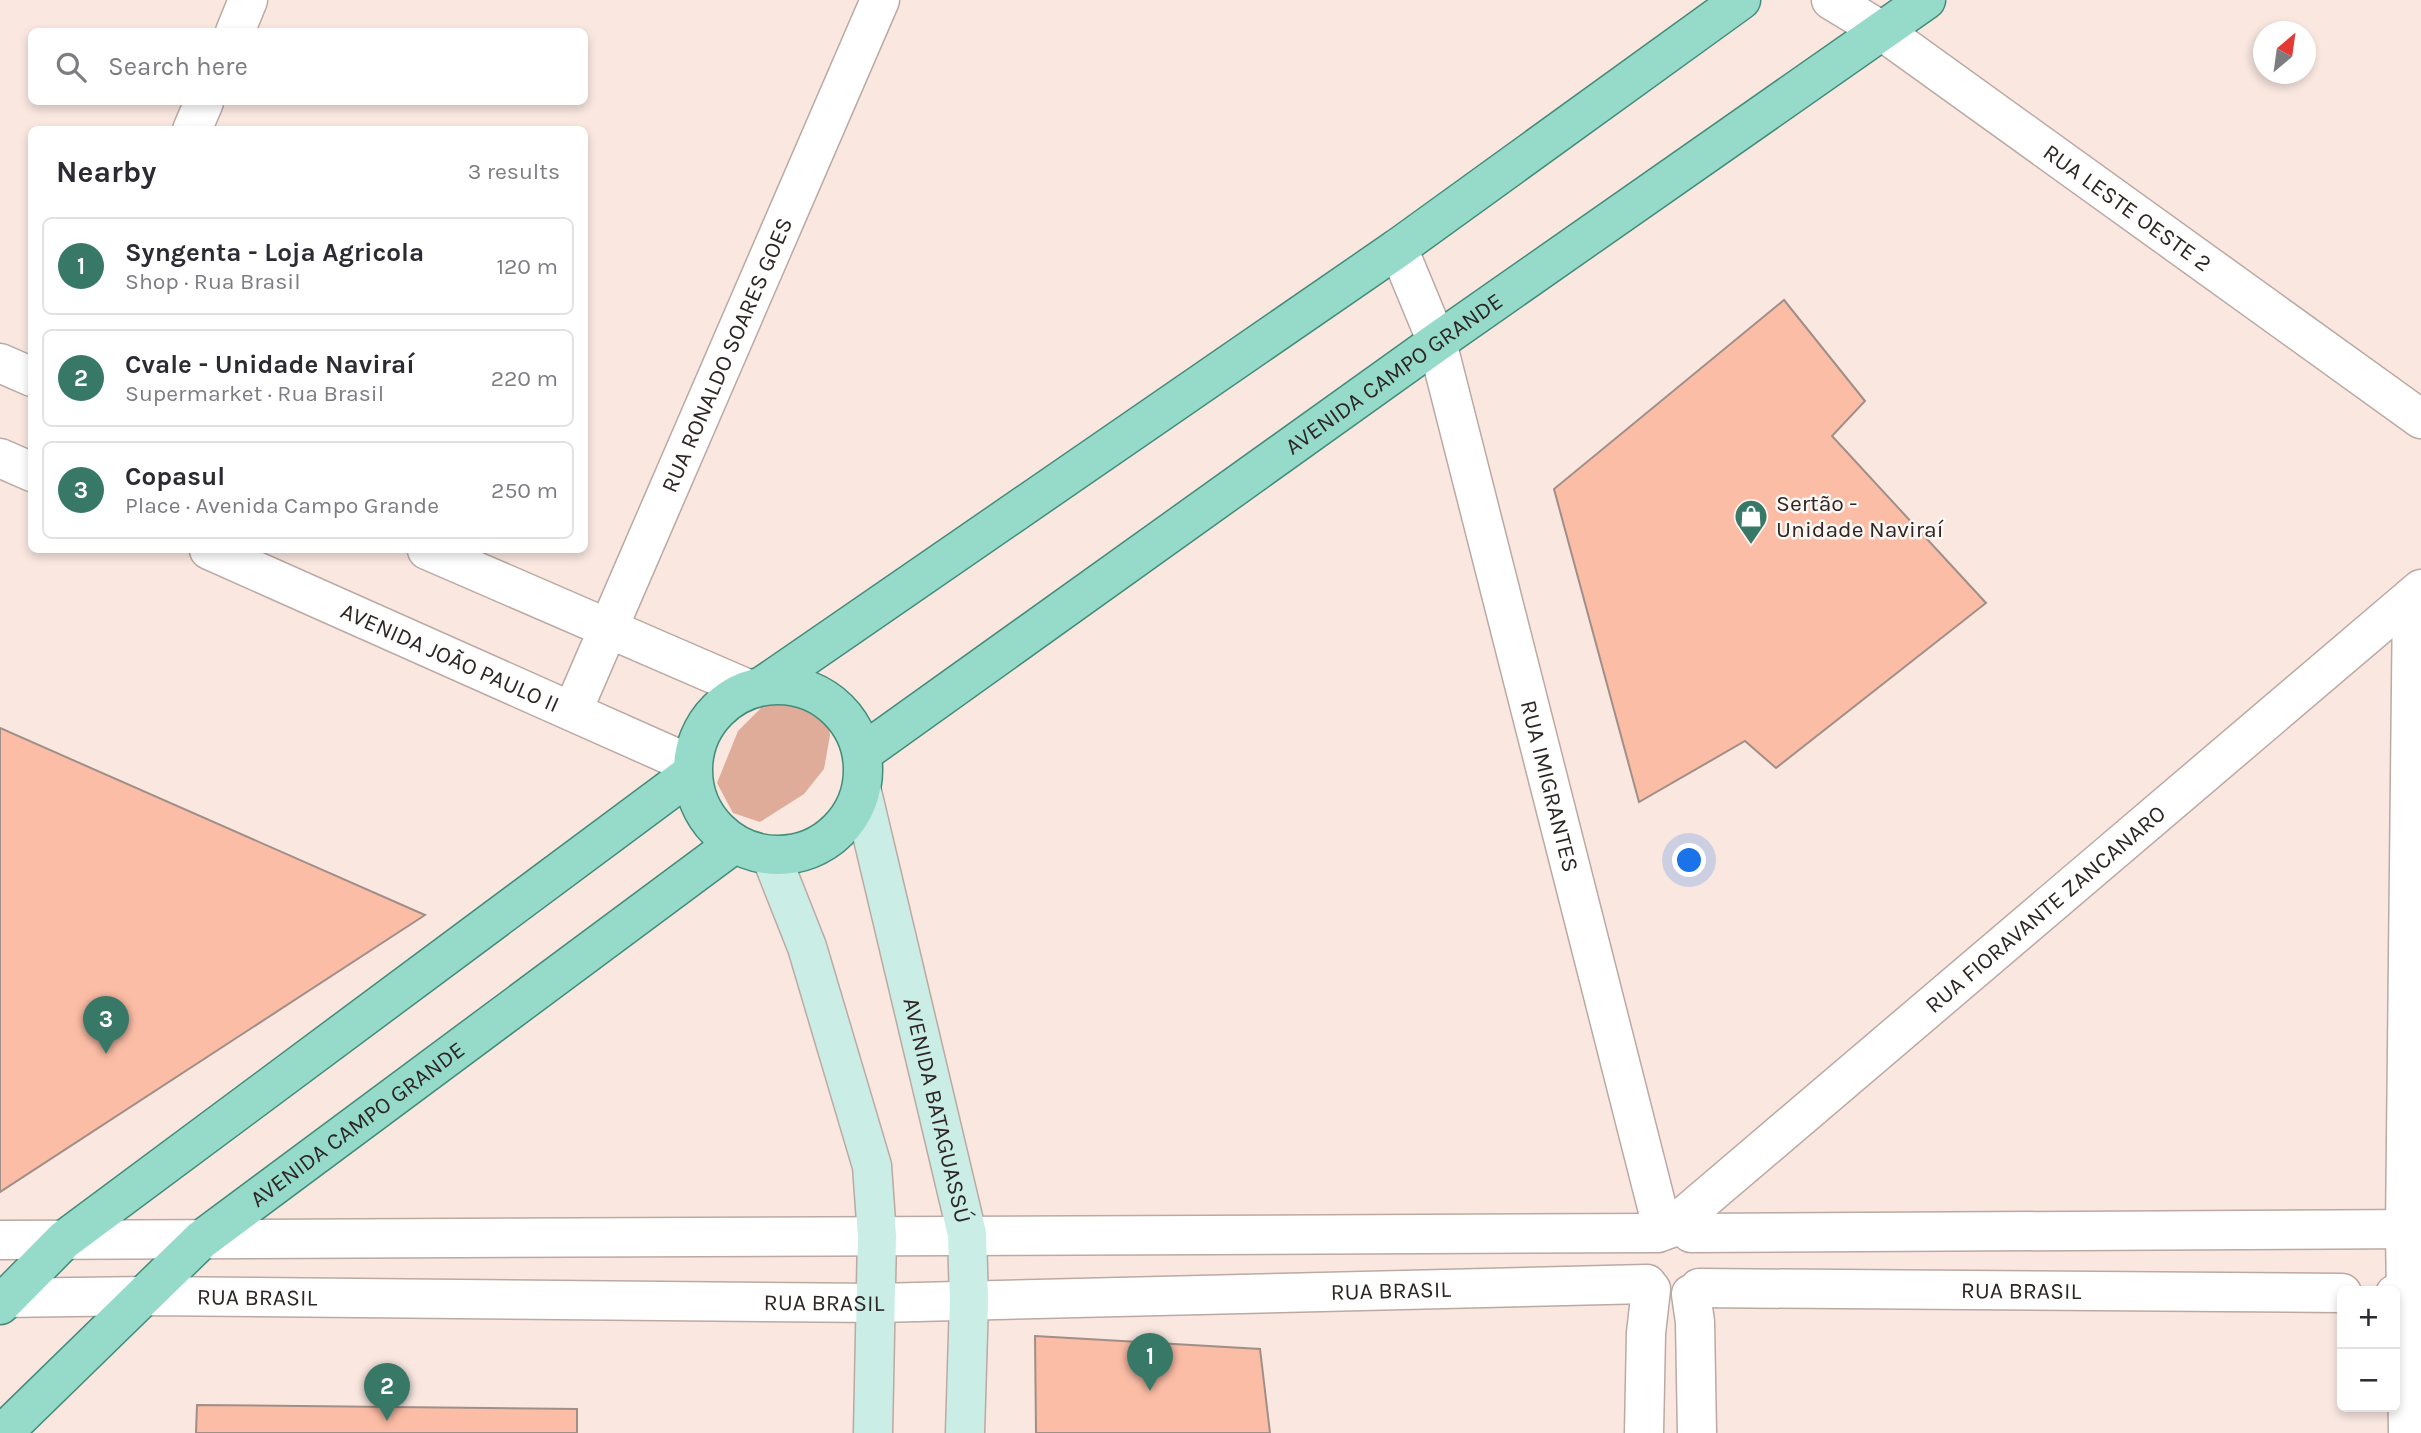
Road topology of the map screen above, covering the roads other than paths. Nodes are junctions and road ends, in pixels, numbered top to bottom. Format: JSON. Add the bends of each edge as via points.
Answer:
{"nodes":[{"id":1,"x":248,"y":0,"type":"edge"},
{"id":2,"x":880,"y":0,"type":"edge"},
{"id":3,"x":1741,"y":0,"type":"edge"},
{"id":4,"x":1830,"y":0,"type":"edge"},
{"id":5,"x":1926,"y":0,"type":"edge"},
{"id":6,"x":236,"y":28,"type":"edge"},
{"id":7,"x":1882,"y":31,"type":"junction"},
{"id":8,"x":203,"y":105,"type":"edge"},
{"id":9,"x":194,"y":126,"type":"edge"},
{"id":10,"x":1398,"y":248,"type":"junction"},
{"id":11,"x":1437,"y":342,"type":"junction"},
{"id":12,"x":0,"y":363,"type":"edge"},
{"id":13,"x":28,"y":375,"type":"edge"},
{"id":14,"x":2421,"y":419,"type":"edge"},
{"id":15,"x":0,"y":458,"type":"edge"},
{"id":16,"x":28,"y":470,"type":"edge"},
{"id":17,"x":216,"y":553,"type":"edge"},
{"id":18,"x":434,"y":553,"type":"edge"},
{"id":19,"x":2417,"y":593,"type":"edge"},
{"id":20,"x":608,"y":629,"type":"junction"},
{"id":21,"x":756,"y":687,"type":"junction"},
{"id":22,"x":573,"y":710,"type":"junction"},
{"id":23,"x":863,"y":752,"type":"junction"},
{"id":24,"x":692,"y":769,"type":"junction"},
{"id":25,"x":862,"y":792,"type":"junction"},
{"id":26,"x":734,"y":844,"type":"junction"},
{"id":27,"x":771,"y":856,"type":"junction"},
{"id":28,"x":2413,"y":1229,"type":"edge"},
{"id":29,"x":1670,"y":1232,"type":"junction"},
{"id":30,"x":967,"y":1234,"type":"junction"},
{"id":31,"x":877,"y":1236,"type":"junction"},
{"id":32,"x":0,"y":1240,"type":"edge"},
{"id":33,"x":64,"y":1240,"type":"junction"},
{"id":34,"x":201,"y":1240,"type":"junction"},
{"id":35,"x":1649,"y":1287,"type":"junction"},
{"id":36,"x":1695,"y":1291,"type":"junction"},
{"id":37,"x":2337,"y":1293,"type":"edge"},
{"id":38,"x":2408,"y":1294,"type":"edge"},
{"id":39,"x":146,"y":1296,"type":"junction"},
{"id":40,"x":3,"y":1300,"type":"edge"},
{"id":41,"x":969,"y":1301,"type":"junction"},
{"id":42,"x":877,"y":1303,"type":"junction"},
{"id":43,"x":4,"y":1433,"type":"edge"},
{"id":44,"x":873,"y":1433,"type":"edge"},
{"id":45,"x":965,"y":1433,"type":"edge"},
{"id":46,"x":1644,"y":1433,"type":"edge"},
{"id":47,"x":1697,"y":1433,"type":"edge"},
{"id":48,"x":2408,"y":1433,"type":"edge"}],
"edges":[{"from":1,"to":6,"type":"street"},
{"from":2,"to":20,"type":"street","name":"RUA RONALDO SOARES GOES"},
{"from":3,"to":10,"type":"main road"},
{"from":4,"to":7,"type":"street","name":"RUA LESTE OESTE 2"},
{"from":5,"to":7,"type":"main road","name":"AVENIDA CAMPO GRANDE"},
{"from":7,"to":11,"type":"main road","name":"AVENIDA CAMPO GRANDE"},
{"from":7,"to":14,"type":"street","name":"RUA LESTE OESTE 2"},
{"from":8,"to":9,"type":"street"},
{"from":10,"to":11,"type":"street","name":"RUA IMIGRANTES"},
{"from":10,"to":21,"type":"main road"},
{"from":11,"to":23,"type":"main road","name":"AVENIDA CAMPO GRANDE"},
{"from":11,"to":29,"type":"street","name":"RUA IMIGRANTES"},
{"from":12,"to":13,"type":"street"},
{"from":15,"to":16,"type":"street"},
{"from":17,"to":22,"type":"street","name":"AVENIDA JOÃO PAULO II"},
{"from":18,"to":20,"type":"street"},
{"from":19,"to":28,"type":"street"},
{"from":19,"to":29,"type":"street","name":"RUA FIORAVANTE ZANCANARO"},
{"from":20,"to":21,"type":"street"},
{"from":20,"to":22,"type":"street","name":"RUA RONALDO SOARES GOES"},
{"from":21,"to":23,"type":"main road","via":[[797,686],[827,699],[850,722]]},
{"from":21,"to":24,"type":"main road","via":[[719,706],[700,733]]},
{"from":22,"to":24,"type":"street","name":"AVENIDA JOÃO PAULO II"},
{"from":23,"to":25,"type":"main road"},
{"from":24,"to":26,"type":"main road","via":[[695,794],[704,814]]},
{"from":24,"to":33,"type":"main road"},
{"from":25,"to":27,"type":"main road","via":[[844,828],[811,850]]},
{"from":25,"to":30,"type":"main road","name":"AVENIDA BATAGUASSÚ"},
{"from":26,"to":27,"type":"main road"},
{"from":26,"to":34,"type":"main road","name":"AVENIDA CAMPO GRANDE"},
{"from":27,"to":31,"type":"main road","via":[[807,947],[872,1166]]},
{"from":28,"to":29,"type":"street"},
{"from":28,"to":38,"type":"street"},
{"from":29,"to":30,"type":"street"},
{"from":29,"to":35,"type":"street","via":[[1646,1244],[1639,1261]]},
{"from":29,"to":36,"type":"street","via":[[1705,1248],[1709,1269]]},
{"from":30,"to":31,"type":"street"},
{"from":30,"to":41,"type":"main road","name":"AVENIDA BATAGUASSÚ"},
{"from":31,"to":34,"type":"street"},
{"from":31,"to":42,"type":"main road"},
{"from":32,"to":33,"type":"street"},
{"from":33,"to":34,"type":"street"},
{"from":33,"to":40,"type":"main road"},
{"from":34,"to":39,"type":"main road","name":"AVENIDA CAMPO GRANDE"},
{"from":35,"to":36,"type":"street","via":[[1670,1298]]},
{"from":35,"to":41,"type":"street","name":"RUA BRASIL"},
{"from":35,"to":46,"type":"street"},
{"from":36,"to":37,"type":"street","name":"RUA BRASIL"},
{"from":36,"to":47,"type":"street"},
{"from":38,"to":48,"type":"street"},
{"from":39,"to":40,"type":"street","name":"RUA BRASIL"},
{"from":39,"to":42,"type":"street","name":"RUA BRASIL"},
{"from":39,"to":43,"type":"main road","name":"AVENIDA CAMPO GRANDE"},
{"from":41,"to":42,"type":"street","name":"RUA BRASIL"},
{"from":41,"to":45,"type":"main road","name":"AVENIDA BATAGUASSÚ"},
{"from":42,"to":44,"type":"main road"}]}
